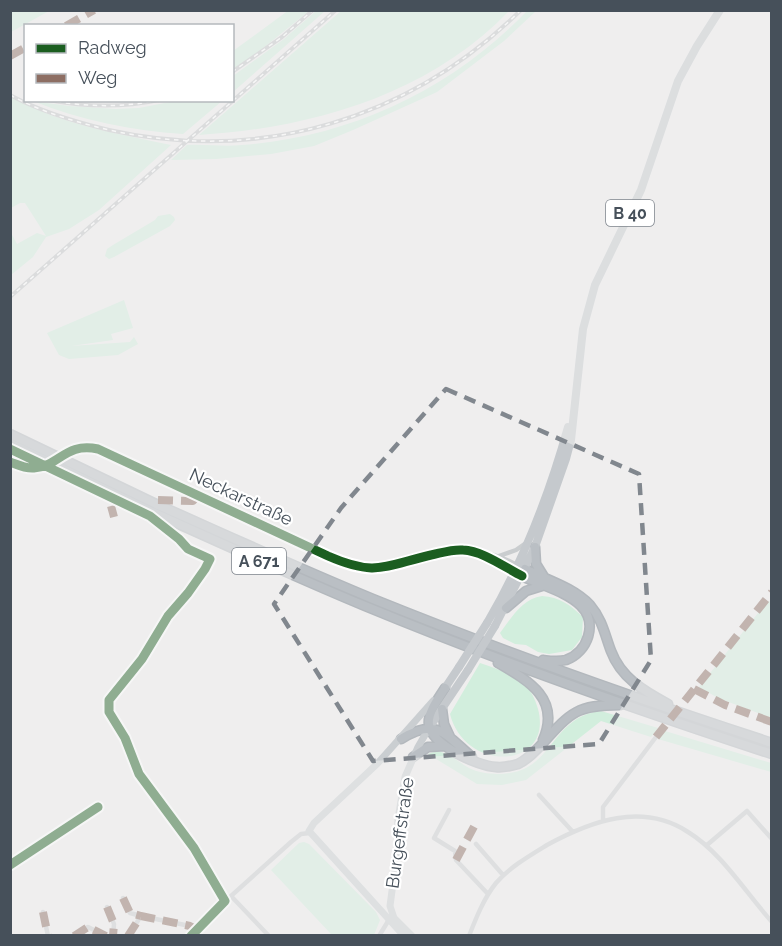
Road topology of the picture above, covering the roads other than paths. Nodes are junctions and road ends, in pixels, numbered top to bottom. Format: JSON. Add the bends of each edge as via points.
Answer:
{"nodes":[{"id":1,"x":720,"y":10,"type":"edge"},
{"id":2,"x":10,"y":434,"type":"edge"},
{"id":3,"x":10,"y":443,"type":"edge"},
{"id":4,"x":10,"y":462,"type":"edge"},
{"id":5,"x":154,"y":508,"type":"junction"},
{"id":6,"x":532,"y":544,"type":"junction"},
{"id":7,"x":463,"y":550,"type":"junction"},
{"id":8,"x":499,"y":556,"type":"junction"},
{"id":9,"x":520,"y":570,"type":"junction"},
{"id":10,"x":543,"y":582,"type":"junction"},
{"id":11,"x":506,"y":608,"type":"junction"},
{"id":12,"x":491,"y":625,"type":"junction"},
{"id":13,"x":477,"y":650,"type":"junction"},
{"id":14,"x":519,"y":655,"type":"junction"},
{"id":15,"x":464,"y":669,"type":"junction"},
{"id":16,"x":445,"y":688,"type":"junction"},
{"id":17,"x":627,"y":705,"type":"junction"},
{"id":18,"x":442,"y":709,"type":"junction"},
{"id":19,"x":692,"y":717,"type":"junction"},
{"id":20,"x":429,"y":728,"type":"junction"},
{"id":21,"x":656,"y":737,"type":"dead end"},
{"id":22,"x":401,"y":739,"type":"junction"},
{"id":23,"x":447,"y":742,"type":"junction"},
{"id":24,"x":771,"y":743,"type":"edge"},
{"id":25,"x":538,"y":749,"type":"junction"},
{"id":26,"x":771,"y":754,"type":"edge"},
{"id":27,"x":414,"y":757,"type":"junction"},
{"id":28,"x":539,"y":795,"type":"dead end"},
{"id":29,"x":449,"y":810,"type":"dead end"},
{"id":30,"x":603,"y":820,"type":"junction"},
{"id":31,"x":573,"y":832,"type":"junction"},
{"id":32,"x":310,"y":833,"type":"junction"},
{"id":33,"x":771,"y":839,"type":"edge"},
{"id":34,"x":476,"y":844,"type":"dead end"},
{"id":35,"x":707,"y":845,"type":"junction"},
{"id":36,"x":503,"y":875,"type":"junction"},
{"id":37,"x":488,"y":894,"type":"junction"},
{"id":38,"x":231,"y":896,"type":"junction"},
{"id":39,"x":392,"y":896,"type":"junction"},
{"id":40,"x":123,"y":898,"type":"dead end"},
{"id":41,"x":371,"y":900,"type":"junction"},
{"id":42,"x":107,"y":907,"type":"dead end"},
{"id":43,"x":43,"y":912,"type":"dead end"},
{"id":44,"x":141,"y":916,"type":"junction"},
{"id":45,"x":391,"y":919,"type":"junction"},
{"id":46,"x":771,"y":920,"type":"edge"},
{"id":47,"x":196,"y":929,"type":"junction"},
{"id":48,"x":48,"y":936,"type":"edge"},
{"id":49,"x":74,"y":936,"type":"edge"},
{"id":50,"x":106,"y":936,"type":"edge"},
{"id":51,"x":113,"y":936,"type":"edge"},
{"id":52,"x":128,"y":936,"type":"edge"},
{"id":53,"x":191,"y":936,"type":"edge"},
{"id":54,"x":269,"y":936,"type":"edge"},
{"id":55,"x":379,"y":936,"type":"edge"},
{"id":56,"x":404,"y":936,"type":"edge"},
{"id":57,"x":412,"y":936,"type":"edge"},
{"id":58,"x":469,"y":936,"type":"edge"}],
"edges":[{"from":1,"to":6,"type":"main road","number":"B 40","via":[[686,66],[669,104],[641,190],[595,285],[583,329],[571,440]]},
{"from":2,"to":5,"type":"highway","number":"A 671","bridge":true},
{"from":3,"to":5,"type":"highway","number":"A 671","bridge":true},
{"from":4,"to":7,"type":"street","name":"Neckarstraße","via":[[36,468],[78,447],[98,449],[328,556],[363,568],[387,568]]},
{"from":5,"to":13,"type":"highway","number":"A 671","via":[[313,584]]},
{"from":5,"to":14,"type":"highway","number":"A 671"},
{"from":6,"to":8,"type":"street"},
{"from":6,"to":9,"type":"main road","number":"B 40"},
{"from":6,"to":10,"type":"highway"},
{"from":7,"to":8,"type":"street","name":"Neckarstraße"},
{"from":7,"to":9,"type":"street","name":"Neckarstraße"},
{"from":8,"to":9,"type":"street","name":"Neckarstraße"},
{"from":9,"to":10,"type":"highway"},
{"from":9,"to":11,"type":"main road","number":"B 40"},
{"from":9,"to":12,"type":"main road","number":"B 40"},
{"from":10,"to":11,"type":"highway"},
{"from":10,"to":14,"type":"highway","via":[[581,605],[589,620],[588,638],[578,653],[562,661]]},
{"from":10,"to":19,"type":"highway","via":[[576,594],[590,606],[623,672],[652,696]]},
{"from":11,"to":12,"type":"main road","number":"B 40"},
{"from":12,"to":15,"type":"main road","number":"B 40","bridge":true},
{"from":13,"to":17,"type":"highway","number":"A 671"},
{"from":13,"to":25,"type":"highway","via":[[529,681],[542,697],[548,723]]},
{"from":14,"to":19,"type":"highway","number":"A 671"},
{"from":15,"to":16,"type":"main road","number":"B 40"},
{"from":15,"to":18,"type":"main road","number":"B 40"},
{"from":16,"to":20,"type":"highway","via":[[429,719]]},
{"from":16,"to":22,"type":"main road"},
{"from":17,"to":25,"type":"highway","via":[[595,705],[577,711],[561,722]]},
{"from":17,"to":26,"type":"highway","number":"A 671"},
{"from":18,"to":20,"type":"main road","number":"B 40"},
{"from":18,"to":23,"type":"highway"},
{"from":19,"to":24,"type":"highway","number":"A 671"},
{"from":20,"to":22,"type":"highway"},
{"from":20,"to":23,"type":"highway"},
{"from":20,"to":27,"type":"main road","name":"Burgeffstraße"},
{"from":21,"to":30,"type":"street","via":[[603,807]]},
{"from":22,"to":32,"type":"main road","via":[[314,823]]},
{"from":23,"to":25,"type":"highway","via":[[469,759],[496,767],[516,765]]},
{"from":23,"to":27,"type":"highway","via":[[428,747]]},
{"from":27,"to":39,"type":"main road","name":"Burgeffstraße","via":[[401,799]]},
{"from":28,"to":31,"type":"street"},
{"from":29,"to":37,"type":"street","via":[[434,838],[455,851],[456,860]]},
{"from":30,"to":31,"type":"street"},
{"from":30,"to":35,"type":"street","via":[[655,818],[677,825]]},
{"from":31,"to":36,"type":"street"},
{"from":32,"to":38,"type":"street","via":[[298,836]]},
{"from":32,"to":41,"type":"main road"},
{"from":33,"to":35,"type":"street","via":[[747,810]]},
{"from":34,"to":36,"type":"street"},
{"from":35,"to":46,"type":"street"},
{"from":36,"to":37,"type":"street"},
{"from":37,"to":58,"type":"street"},
{"from":38,"to":47,"type":"street"},
{"from":38,"to":54,"type":"street"},
{"from":39,"to":41,"type":"main road","via":[[383,904]]},
{"from":39,"to":45,"type":"main road","name":"Burgeffstraße"},
{"from":40,"to":44,"type":"street","via":[[130,914]]},
{"from":41,"to":45,"type":"main road"},
{"from":42,"to":51,"type":"street","via":[[114,924]]},
{"from":43,"to":48,"type":"street"},
{"from":44,"to":47,"type":"street"},
{"from":44,"to":52,"type":"street"},
{"from":45,"to":55,"type":"street"},
{"from":45,"to":56,"type":"main road"},
{"from":45,"to":57,"type":"main road"},
{"from":47,"to":53,"type":"street"},
{"from":49,"to":50,"type":"street","via":[[88,927]]}]}
